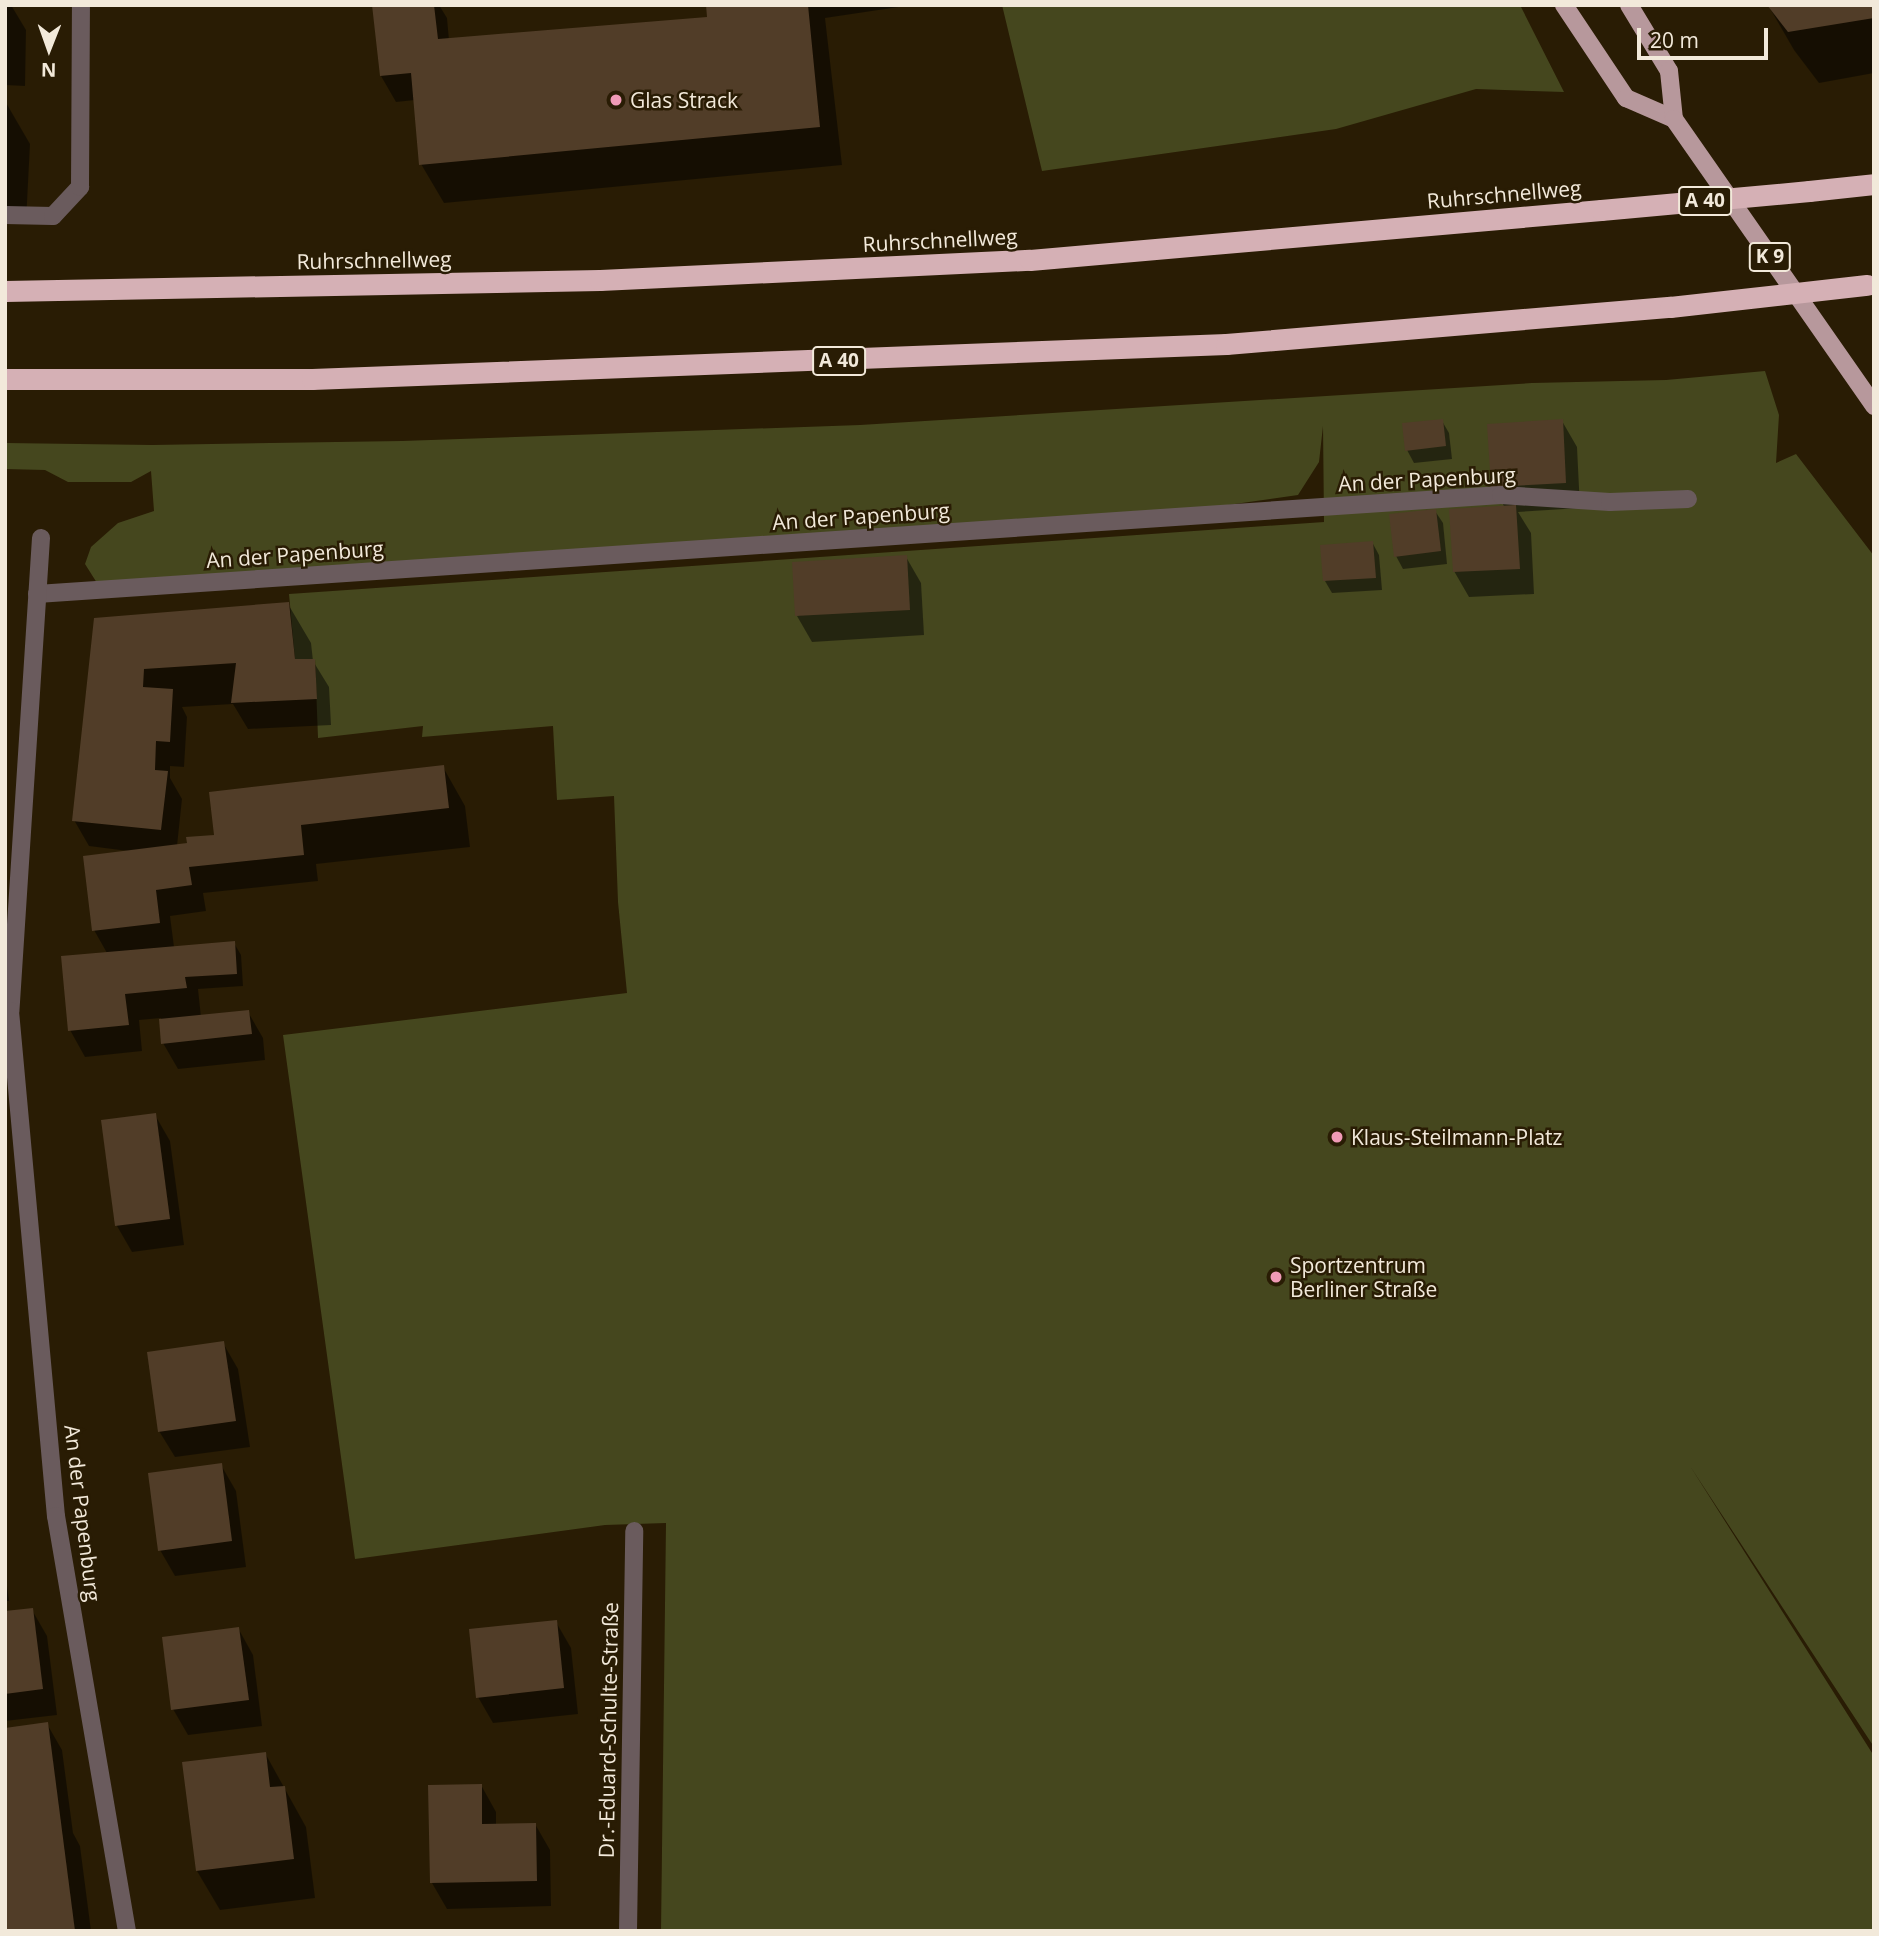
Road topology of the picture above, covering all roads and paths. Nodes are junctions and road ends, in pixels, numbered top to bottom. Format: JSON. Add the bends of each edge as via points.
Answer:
{"nodes":[{"id":1,"x":81,"y":5,"type":"edge"},
{"id":2,"x":1564,"y":5,"type":"edge"},
{"id":3,"x":1629,"y":5,"type":"edge"},
{"id":4,"x":1674,"y":119,"type":"junction"},
{"id":5,"x":1874,"y":184,"type":"edge"},
{"id":6,"x":5,"y":215,"type":"edge"},
{"id":7,"x":1870,"y":284,"type":"edge"},
{"id":8,"x":5,"y":290,"type":"edge"},
{"id":9,"x":5,"y":379,"type":"edge"},
{"id":10,"x":1874,"y":406,"type":"edge"},
{"id":11,"x":1688,"y":499,"type":"dead end"},
{"id":12,"x":41,"y":538,"type":"dead end"},
{"id":13,"x":37,"y":594,"type":"junction"},
{"id":14,"x":634,"y":1531,"type":"dead end"},
{"id":15,"x":127,"y":1931,"type":"edge"},
{"id":16,"x":628,"y":1931,"type":"edge"}],
"edges":[{"from":1,"to":6,"type":"street","via":[[80,187],[53,216]]},
{"from":2,"to":4,"type":"main road","via":[[1626,98]]},
{"from":3,"to":4,"type":"main road","number":"K 9","via":[[1669,71]]},
{"from":4,"to":10,"type":"main road","number":"K 9"},
{"from":5,"to":8,"type":"highway","name":"Ruhrschnellweg","number":"A 40","bridge":true,"via":[[1002,261],[600,280]]},
{"from":7,"to":9,"type":"highway","number":"A 40","bridge":true,"via":[[1670,307],[1226,344],[326,378]]},
{"from":11,"to":13,"type":"street","name":"An der Papenburg","via":[[1610,502],[1501,495]]},
{"from":12,"to":13,"type":"street","name":"An der Papenburg"},
{"from":13,"to":15,"type":"street","name":"An der Papenburg","via":[[10,1011],[56,1516]]},
{"from":14,"to":16,"type":"street","name":"Dr.-Eduard-Schulte-Straße"}]}
